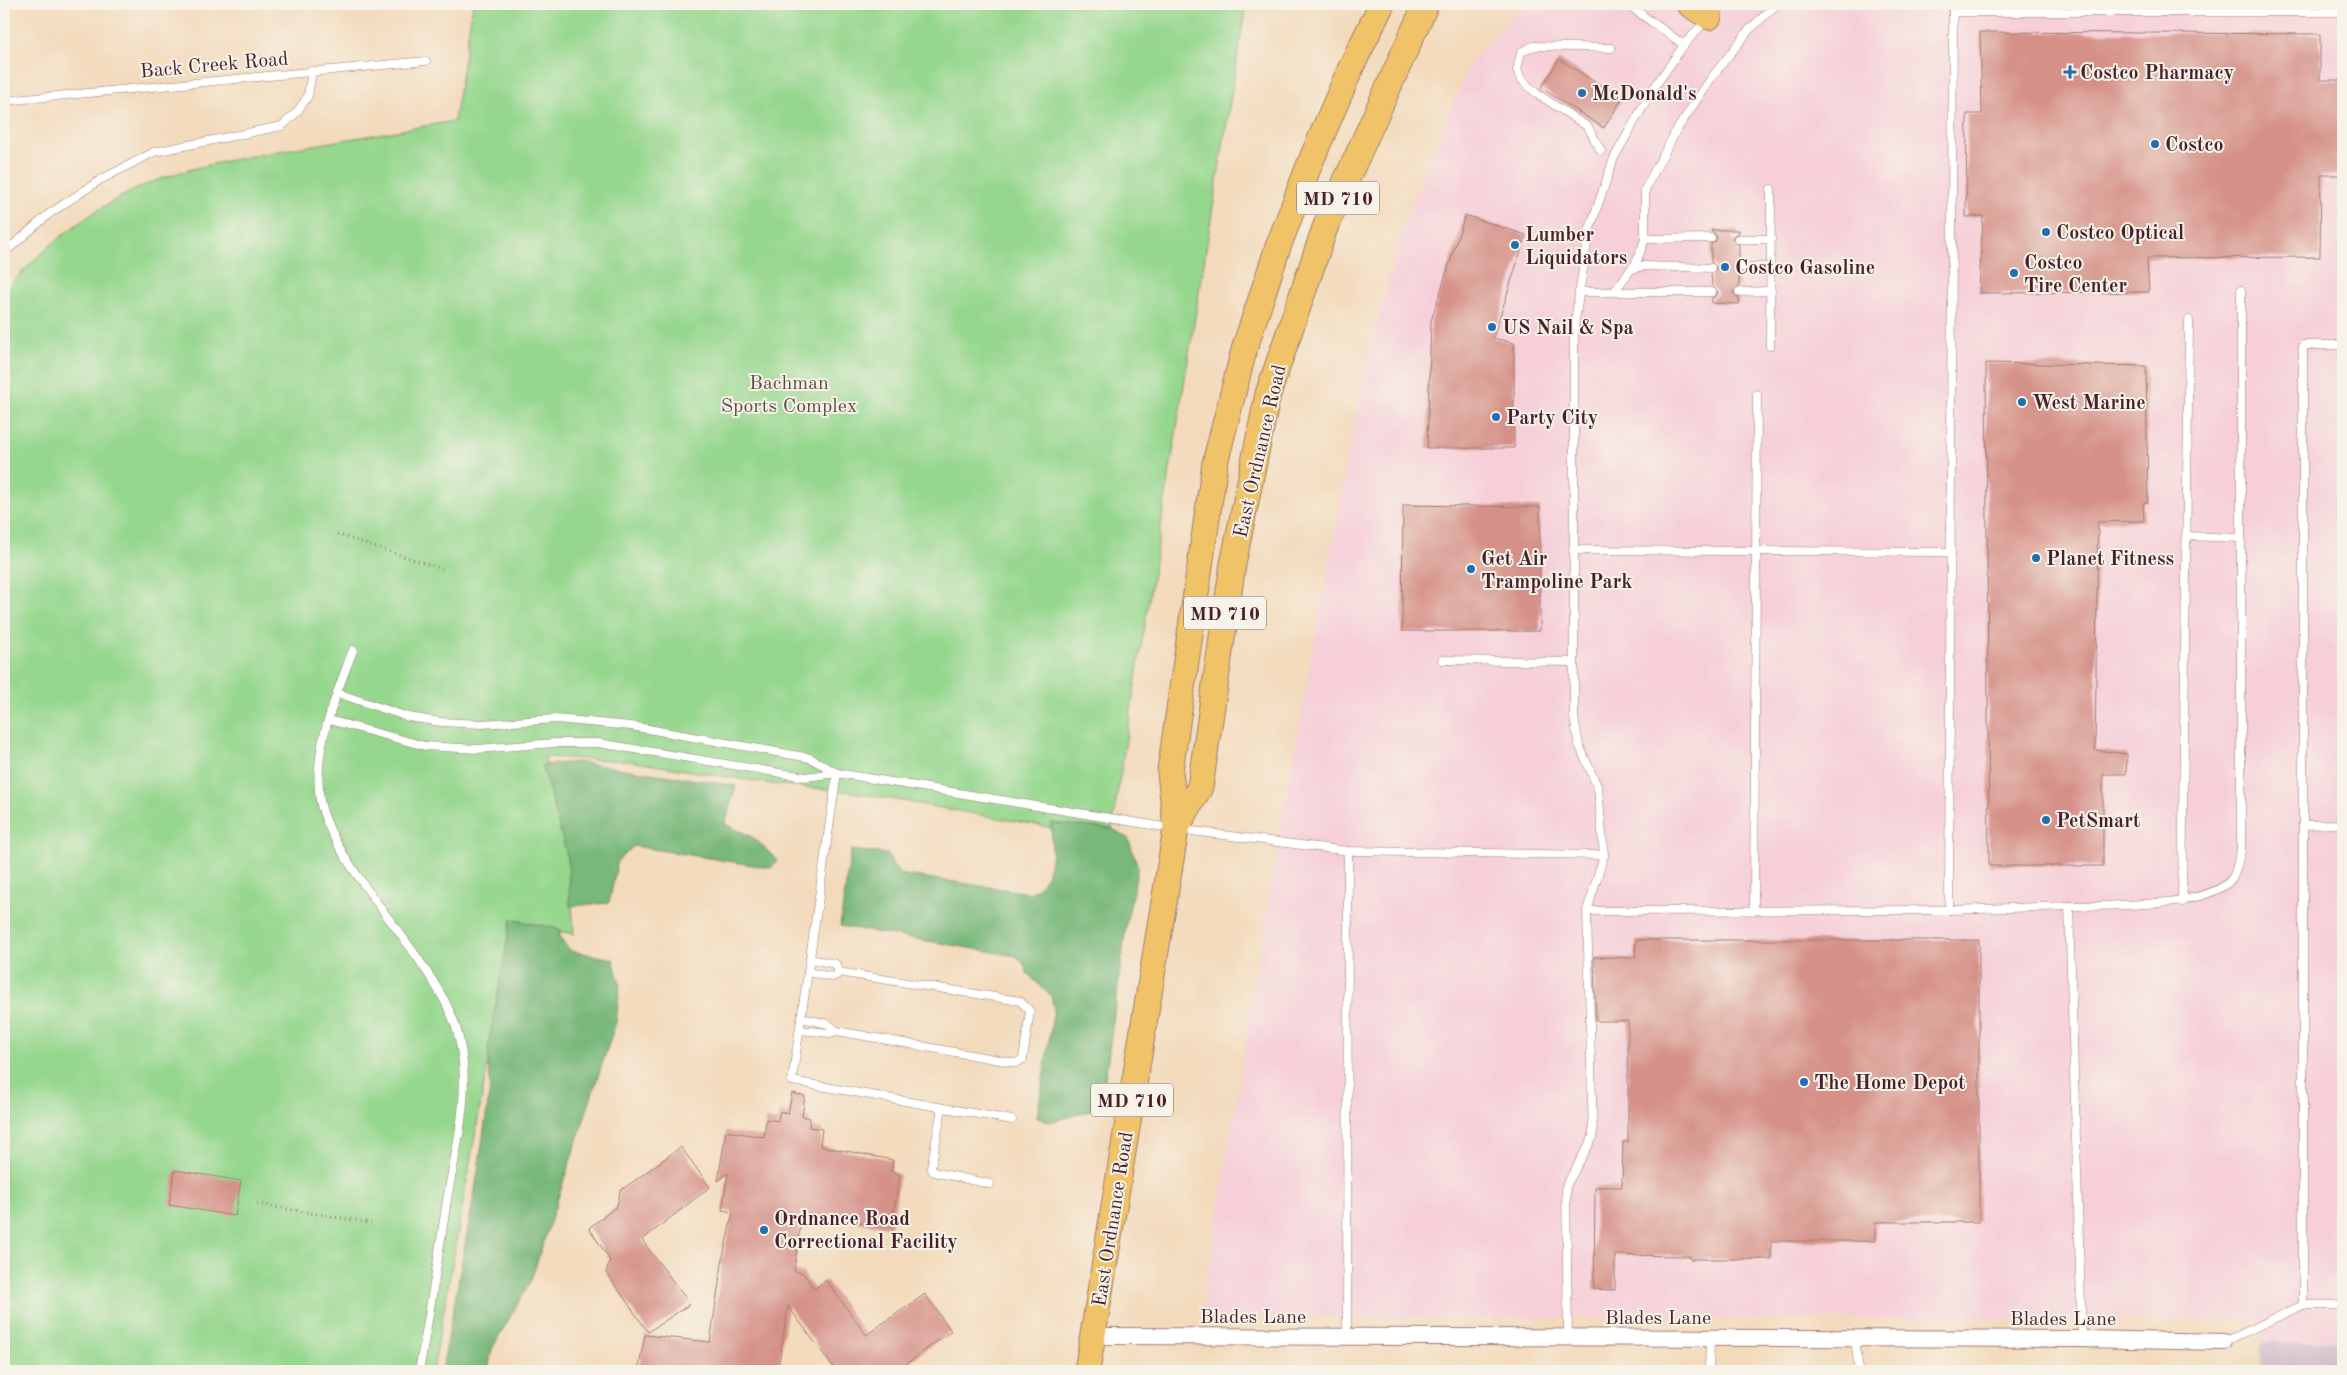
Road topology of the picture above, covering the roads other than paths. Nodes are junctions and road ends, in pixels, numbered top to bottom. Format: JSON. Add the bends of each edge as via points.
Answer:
{"nodes":[{"id":1,"x":1382,"y":4,"type":"edge"},
{"id":2,"x":1627,"y":4,"type":"edge"},
{"id":3,"x":1777,"y":4,"type":"edge"},
{"id":4,"x":1427,"y":5,"type":"edge"},
{"id":5,"x":1707,"y":8,"type":"edge"},
{"id":6,"x":1953,"y":8,"type":"edge"},
{"id":7,"x":2343,"y":12,"type":"edge"},
{"id":8,"x":1684,"y":45,"type":"junction"},
{"id":9,"x":1611,"y":48,"type":"dead end"},
{"id":10,"x":426,"y":61,"type":"dead end"},
{"id":11,"x":312,"y":72,"type":"junction"},
{"id":12,"x":4,"y":101,"type":"edge"},
{"id":13,"x":1601,"y":151,"type":"dead end"},
{"id":14,"x":1772,"y":189,"type":"dead end"},
{"id":15,"x":1711,"y":238,"type":"dead end"},
{"id":16,"x":1645,"y":239,"type":"junction"},
{"id":17,"x":1738,"y":239,"type":"dead end"},
{"id":18,"x":1771,"y":239,"type":"junction"},
{"id":19,"x":4,"y":253,"type":"edge"},
{"id":20,"x":1739,"y":267,"type":"dead end"},
{"id":21,"x":1771,"y":267,"type":"junction"},
{"id":22,"x":1711,"y":268,"type":"dead end"},
{"id":23,"x":1631,"y":270,"type":"junction"},
{"id":24,"x":2241,"y":290,"type":"dead end"},
{"id":25,"x":1580,"y":292,"type":"junction"},
{"id":26,"x":1614,"y":292,"type":"junction"},
{"id":27,"x":1712,"y":292,"type":"dead end"},
{"id":28,"x":1739,"y":292,"type":"dead end"},
{"id":29,"x":1771,"y":292,"type":"junction"},
{"id":30,"x":2189,"y":320,"type":"dead end"},
{"id":31,"x":2343,"y":345,"type":"edge"},
{"id":32,"x":1770,"y":346,"type":"dead end"},
{"id":33,"x":1757,"y":394,"type":"dead end"},
{"id":34,"x":2186,"y":536,"type":"junction"},
{"id":35,"x":2241,"y":538,"type":"junction"},
{"id":36,"x":1574,"y":550,"type":"junction"},
{"id":37,"x":1756,"y":551,"type":"junction"},
{"id":38,"x":1951,"y":552,"type":"junction"},
{"id":39,"x":353,"y":650,"type":"dead end"},
{"id":40,"x":1442,"y":660,"type":"dead end"},
{"id":41,"x":1573,"y":662,"type":"junction"},
{"id":42,"x":337,"y":693,"type":"junction"},
{"id":43,"x":329,"y":720,"type":"junction"},
{"id":44,"x":837,"y":773,"type":"junction"},
{"id":45,"x":2343,"y":824,"type":"edge"},
{"id":46,"x":2303,"y":825,"type":"junction"},
{"id":47,"x":1176,"y":829,"type":"junction"},
{"id":48,"x":1348,"y":851,"type":"junction"},
{"id":49,"x":1604,"y":855,"type":"junction"},
{"id":50,"x":2182,"y":902,"type":"junction"},
{"id":51,"x":2069,"y":906,"type":"junction"},
{"id":52,"x":1754,"y":910,"type":"junction"},
{"id":53,"x":1949,"y":910,"type":"junction"},
{"id":54,"x":1587,"y":911,"type":"junction"},
{"id":55,"x":810,"y":959,"type":"junction"},
{"id":56,"x":808,"y":972,"type":"junction"},
{"id":57,"x":838,"y":972,"type":"junction"},
{"id":58,"x":802,"y":1018,"type":"junction"},
{"id":59,"x":800,"y":1030,"type":"junction"},
{"id":60,"x":837,"y":1031,"type":"junction"},
{"id":61,"x":942,"y":1108,"type":"junction"},
{"id":62,"x":1012,"y":1120,"type":"dead end"},
{"id":63,"x":990,"y":1184,"type":"dead end"},
{"id":64,"x":2303,"y":1305,"type":"junction"},
{"id":65,"x":2343,"y":1305,"type":"edge"},
{"id":66,"x":1093,"y":1336,"type":"junction"},
{"id":67,"x":1347,"y":1337,"type":"junction"},
{"id":68,"x":1568,"y":1338,"type":"junction"},
{"id":69,"x":1710,"y":1339,"type":"junction"},
{"id":70,"x":1856,"y":1339,"type":"junction"},
{"id":71,"x":2082,"y":1339,"type":"junction"},
{"id":72,"x":2224,"y":1342,"type":"joint"},
{"id":73,"x":419,"y":1371,"type":"edge"},
{"id":74,"x":1087,"y":1371,"type":"edge"},
{"id":75,"x":1709,"y":1371,"type":"edge"},
{"id":76,"x":1859,"y":1371,"type":"edge"}],
"edges":[{"from":1,"to":47,"type":"main road","name":"East Ordnance Road","number":"MD 710","via":[[1310,163],[1278,247],[1244,350],[1220,445],[1170,771]]},
{"from":2,"to":8,"type":"lane"},
{"from":3,"to":16,"type":"lane","via":[[1749,30],[1676,131],[1645,189]]},
{"from":4,"to":47,"type":"main road","name":"East Ordnance Road","number":"MD 710","via":[[1326,225],[1268,394],[1233,564],[1200,787]]},
{"from":5,"to":8,"type":"lane"},
{"from":6,"to":7,"type":"lane"},
{"from":6,"to":38,"type":"lane"},
{"from":8,"to":25,"type":"lane","via":[[1653,89],[1614,158],[1588,231]]},
{"from":9,"to":13,"type":"lane","via":[[1534,46],[1521,52],[1517,70],[1522,80],[1536,93],[1588,127]]},
{"from":10,"to":11,"type":"lane","name":"Back Creek Road"},
{"from":11,"to":12,"type":"lane","name":"Back Creek Road"},
{"from":11,"to":19,"type":"lane","via":[[308,96],[282,126],[154,152],[100,180],[49,214]]},
{"from":14,"to":18,"type":"lane"},
{"from":15,"to":16,"type":"lane"},
{"from":16,"to":23,"type":"lane"},
{"from":17,"to":18,"type":"lane"},
{"from":18,"to":21,"type":"lane"},
{"from":20,"to":21,"type":"lane"},
{"from":21,"to":29,"type":"lane"},
{"from":22,"to":23,"type":"lane","via":[[1642,266]]},
{"from":23,"to":26,"type":"lane"},
{"from":24,"to":35,"type":"lane"},
{"from":25,"to":26,"type":"lane"},
{"from":25,"to":36,"type":"lane","via":[[1574,327]]},
{"from":26,"to":27,"type":"lane"},
{"from":28,"to":29,"type":"lane"},
{"from":29,"to":32,"type":"lane"},
{"from":30,"to":34,"type":"lane"},
{"from":31,"to":46,"type":"lane","via":[[2302,345]]},
{"from":33,"to":37,"type":"lane"},
{"from":34,"to":35,"type":"lane"},
{"from":34,"to":50,"type":"lane"},
{"from":35,"to":50,"type":"lane","via":[[2241,851],[2232,878],[2210,893]]},
{"from":36,"to":37,"type":"lane"},
{"from":36,"to":41,"type":"lane"},
{"from":37,"to":38,"type":"lane"},
{"from":37,"to":52,"type":"lane"},
{"from":38,"to":53,"type":"lane"},
{"from":39,"to":42,"type":"lane"},
{"from":40,"to":41,"type":"lane"},
{"from":41,"to":49,"type":"lane","via":[[1574,718],[1579,745],[1598,788]]},
{"from":42,"to":43,"type":"lane"},
{"from":42,"to":44,"type":"lane","via":[[408,717],[441,722],[482,724],[556,719],[631,726],[810,758]]},
{"from":43,"to":44,"type":"lane","via":[[407,743],[442,748],[598,743],[805,777]]},
{"from":43,"to":73,"type":"lane","via":[[322,746],[319,784],[326,820],[355,871],[438,989],[454,1019],[464,1063],[462,1111]]},
{"from":44,"to":47,"type":"lane"},
{"from":44,"to":55,"type":"lane"},
{"from":45,"to":46,"type":"lane"},
{"from":46,"to":64,"type":"lane"},
{"from":47,"to":48,"type":"lane"},
{"from":47,"to":66,"type":"main road","name":"East Ordnance Road","number":"MD 710"},
{"from":48,"to":49,"type":"lane"},
{"from":48,"to":67,"type":"lane"},
{"from":49,"to":54,"type":"lane"},
{"from":50,"to":51,"type":"lane"},
{"from":51,"to":53,"type":"lane"},
{"from":51,"to":71,"type":"lane"},
{"from":52,"to":53,"type":"lane"},
{"from":52,"to":54,"type":"lane"},
{"from":54,"to":68,"type":"lane","via":[[1593,1137],[1566,1186]]},
{"from":55,"to":56,"type":"lane"},
{"from":55,"to":57,"type":"lane","via":[[836,964]]},
{"from":56,"to":57,"type":"lane","via":[[832,978]]},
{"from":56,"to":58,"type":"lane"},
{"from":57,"to":60,"type":"lane","via":[[1020,1001],[1030,1011],[1023,1058],[1016,1063]]},
{"from":58,"to":59,"type":"lane"},
{"from":58,"to":60,"type":"lane","via":[[828,1024]]},
{"from":59,"to":60,"type":"lane"},
{"from":59,"to":61,"type":"lane","via":[[792,1081]]},
{"from":61,"to":62,"type":"lane"},
{"from":61,"to":63,"type":"lane","via":[[931,1168],[934,1172]]},
{"from":64,"to":65,"type":"lane"},
{"from":64,"to":72,"type":"lane"},
{"from":66,"to":67,"type":"street","name":"Blades Lane"},
{"from":66,"to":74,"type":"main road","name":"East Ordnance Road","number":"MD 710"},
{"from":67,"to":68,"type":"street","name":"Blades Lane"},
{"from":68,"to":69,"type":"street","name":"Blades Lane"},
{"from":69,"to":70,"type":"street","name":"Blades Lane"},
{"from":69,"to":75,"type":"lane"},
{"from":70,"to":71,"type":"street","name":"Blades Lane"},
{"from":70,"to":76,"type":"lane"},
{"from":71,"to":72,"type":"street","name":"Blades Lane"}]}
